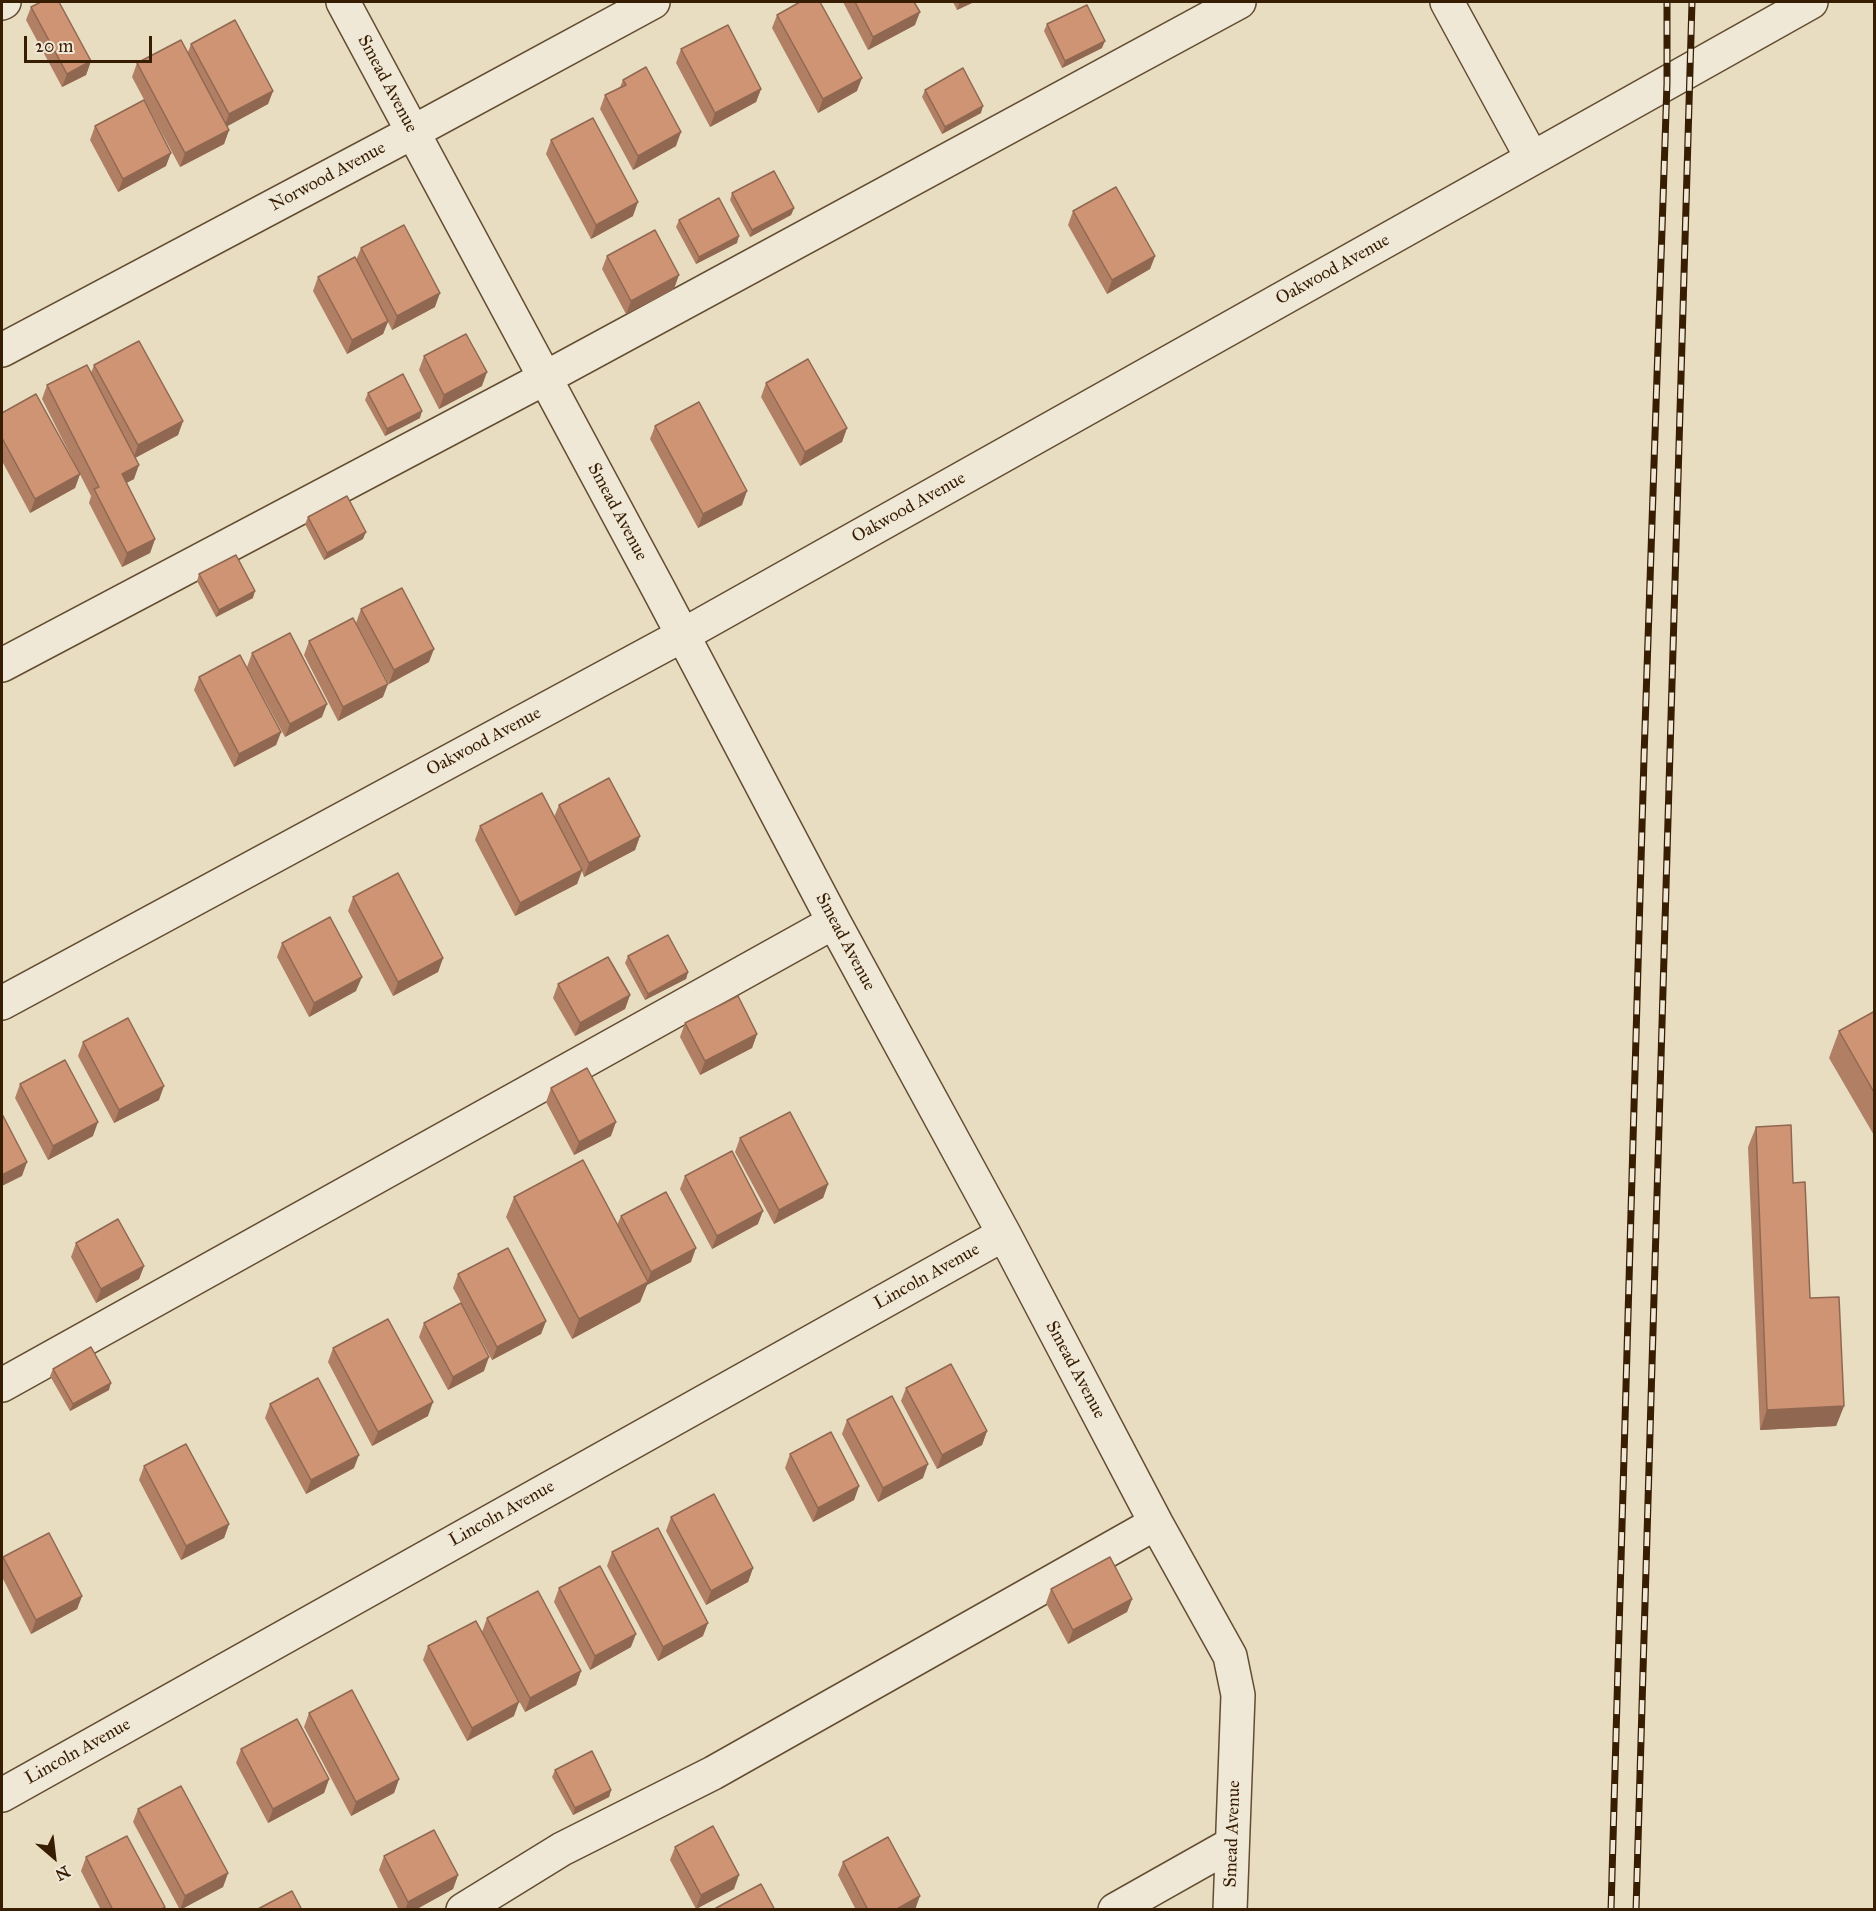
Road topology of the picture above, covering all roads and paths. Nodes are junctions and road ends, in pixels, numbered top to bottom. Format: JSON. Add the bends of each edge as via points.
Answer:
{"nodes":[{"id":1,"x":343,"y":2,"type":"edge"},
{"id":2,"x":653,"y":2,"type":"edge"},
{"id":3,"x":1239,"y":2,"type":"edge"},
{"id":4,"x":1447,"y":2,"type":"edge"},
{"id":5,"x":1811,"y":2,"type":"edge"},
{"id":6,"x":413,"y":132,"type":"junction"},
{"id":7,"x":1532,"y":158,"type":"junction"},
{"id":8,"x":2,"y":350,"type":"edge"},
{"id":9,"x":545,"y":378,"type":"junction"},
{"id":10,"x":683,"y":635,"type":"junction"},
{"id":11,"x":2,"y":664,"type":"edge"},
{"id":12,"x":834,"y":922,"type":"junction"},
{"id":13,"x":2,"y":1003,"type":"edge"},
{"id":14,"x":1004,"y":1234,"type":"junction"},
{"id":15,"x":2,"y":1385,"type":"edge"},
{"id":16,"x":1156,"y":1523,"type":"junction"},
{"id":17,"x":2,"y":1795,"type":"edge"},
{"id":18,"x":1232,"y":1844,"type":"junction"},
{"id":19,"x":463,"y":1910,"type":"edge"},
{"id":20,"x":1115,"y":1910,"type":"edge"},
{"id":21,"x":1230,"y":1910,"type":"edge"}],
"edges":[{"from":1,"to":6,"type":"street","name":"Smead Avenue"},
{"from":2,"to":6,"type":"street","name":"Norwood Avenue"},
{"from":3,"to":9,"type":"street"},
{"from":4,"to":7,"type":"street"},
{"from":5,"to":7,"type":"street","name":"Oakwood Avenue"},
{"from":6,"to":8,"type":"street","name":"Norwood Avenue"},
{"from":6,"to":9,"type":"street","name":"Smead Avenue"},
{"from":7,"to":10,"type":"street","name":"Oakwood Avenue"},
{"from":9,"to":10,"type":"street","name":"Smead Avenue"},
{"from":9,"to":11,"type":"street"},
{"from":10,"to":12,"type":"street","name":"Smead Avenue"},
{"from":10,"to":13,"type":"street","name":"Oakwood Avenue"},
{"from":12,"to":14,"type":"street","name":"Smead Avenue"},
{"from":12,"to":15,"type":"street"},
{"from":14,"to":16,"type":"street","name":"Smead Avenue"},
{"from":14,"to":17,"type":"street","name":"Lincoln Avenue"},
{"from":16,"to":18,"type":"street","name":"Smead Avenue","via":[[1230,1656],[1238,1695]]},
{"from":16,"to":19,"type":"street","via":[[713,1773],[562,1849]]},
{"from":18,"to":20,"type":"street"},
{"from":18,"to":21,"type":"street","name":"Smead Avenue"}]}
